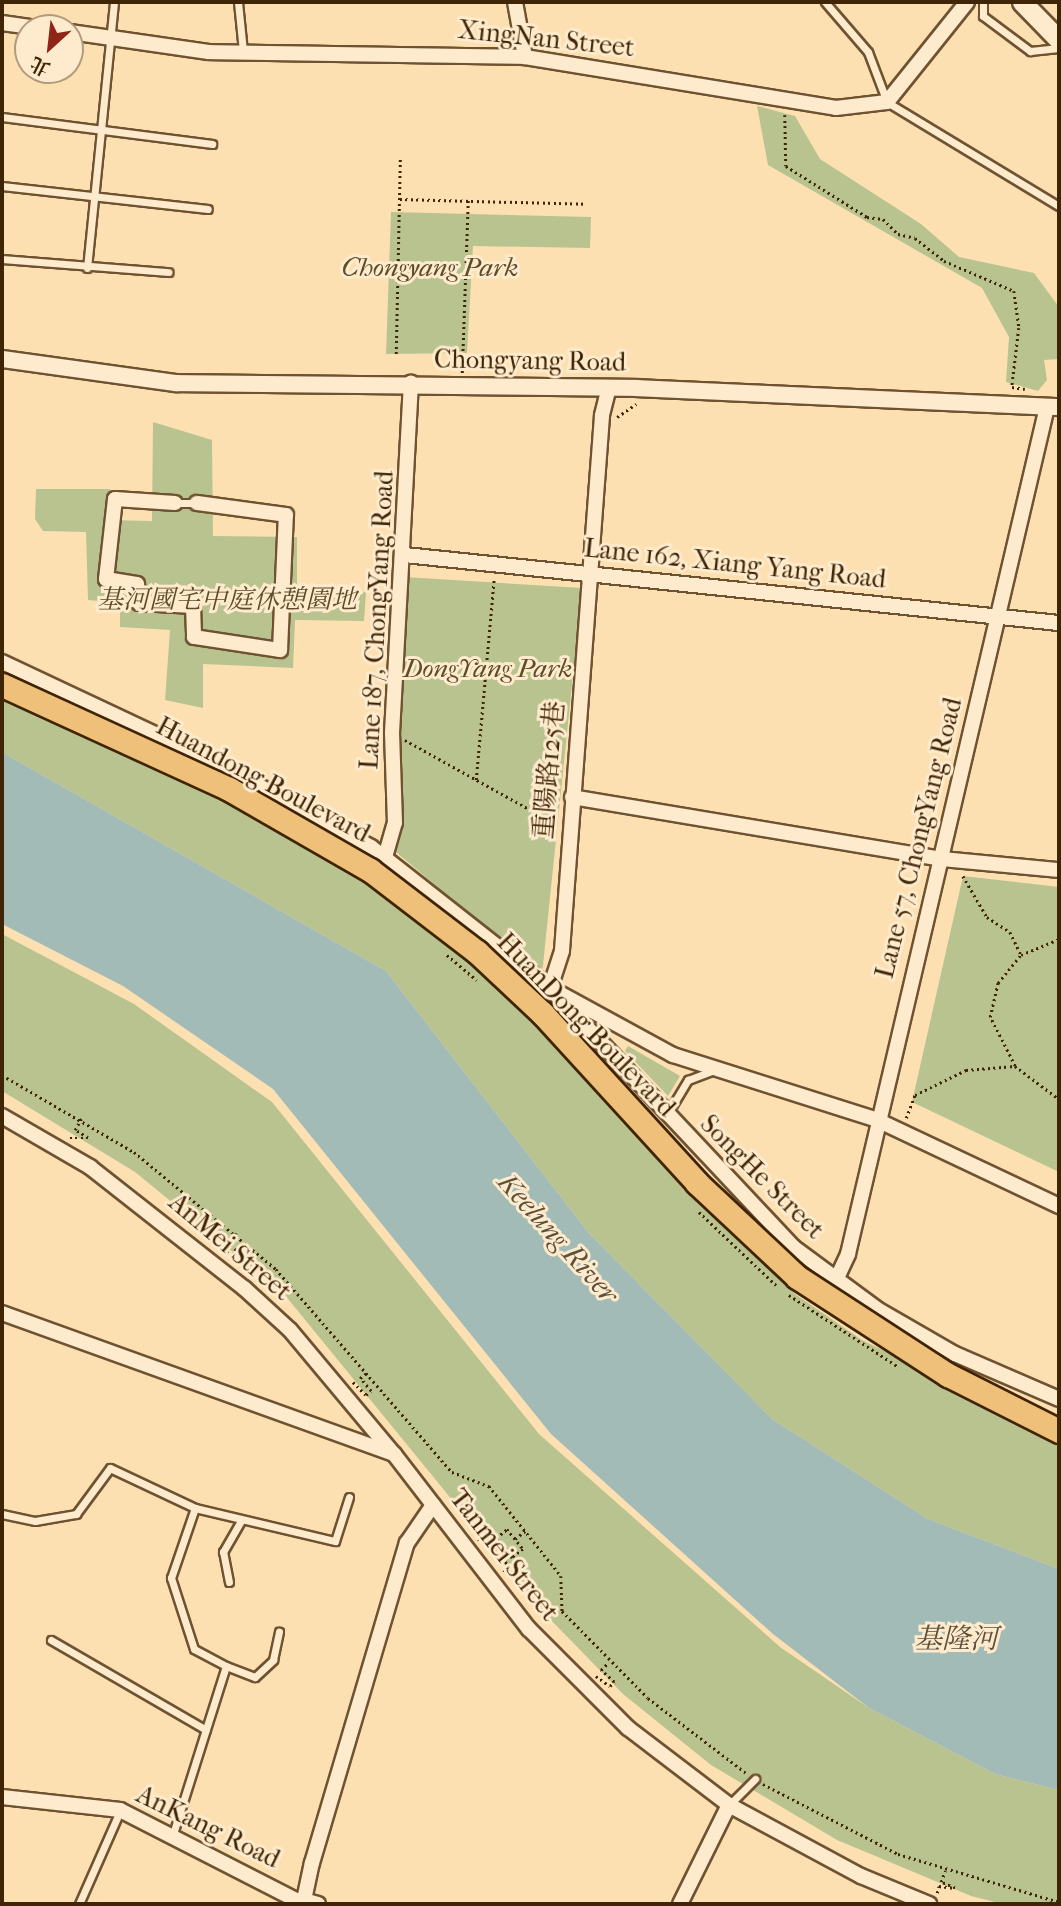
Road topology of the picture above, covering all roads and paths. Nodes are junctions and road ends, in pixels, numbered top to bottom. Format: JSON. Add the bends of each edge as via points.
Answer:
{"nodes":[{"id":1,"x":114,"y":2,"type":"edge"},
{"id":2,"x":239,"y":2,"type":"edge"},
{"id":3,"x":515,"y":2,"type":"edge"},
{"id":4,"x":825,"y":2,"type":"edge"},
{"id":5,"x":967,"y":2,"type":"edge"},
{"id":6,"x":983,"y":2,"type":"edge"},
{"id":7,"x":1022,"y":2,"type":"edge"},
{"id":8,"x":84,"y":34,"type":"edge"},
{"id":9,"x":109,"y":37,"type":"junction"},
{"id":10,"x":1059,"y":40,"type":"edge"},
{"id":11,"x":1059,"y":48,"type":"edge"},
{"id":12,"x":243,"y":51,"type":"junction"},
{"id":13,"x":525,"y":57,"type":"junction"},
{"id":14,"x":783,"y":99,"type":"junction"},
{"id":15,"x":887,"y":102,"type":"junction"},
{"id":16,"x":2,"y":117,"type":"edge"},
{"id":17,"x":98,"y":131,"type":"junction"},
{"id":18,"x":212,"y":144,"type":"dead end"},
{"id":19,"x":400,"y":159,"type":"dead end"},
{"id":20,"x":2,"y":186,"type":"edge"},
{"id":21,"x":90,"y":198,"type":"junction"},
{"id":22,"x":399,"y":199,"type":"junction"},
{"id":23,"x":468,"y":199,"type":"junction"},
{"id":24,"x":586,"y":204,"type":"dead end"},
{"id":25,"x":1059,"y":206,"type":"edge"},
{"id":26,"x":208,"y":209,"type":"dead end"},
{"id":27,"x":2,"y":259,"type":"edge"},
{"id":28,"x":87,"y":268,"type":"junction"},
{"id":29,"x":168,"y":272,"type":"dead end"},
{"id":30,"x":396,"y":354,"type":"dead end"},
{"id":31,"x":2,"y":359,"type":"edge"},
{"id":32,"x":411,"y":383,"type":"junction"},
{"id":33,"x":461,"y":383,"type":"junction"},
{"id":34,"x":609,"y":387,"type":"junction"},
{"id":35,"x":1038,"y":391,"type":"dead end"},
{"id":36,"x":636,"y":404,"type":"dead end"},
{"id":37,"x":1053,"y":407,"type":"edge"},
{"id":38,"x":617,"y":417,"type":"dead end"},
{"id":39,"x":175,"y":503,"type":"joint"},
{"id":40,"x":197,"y":503,"type":"joint"},
{"id":41,"x":405,"y":555,"type":"junction"},
{"id":42,"x":495,"y":563,"type":"junction"},
{"id":43,"x":589,"y":573,"type":"junction"},
{"id":44,"x":997,"y":617,"type":"junction"},
{"id":45,"x":1059,"y":623,"type":"edge"},
{"id":46,"x":2,"y":662,"type":"edge"},
{"id":47,"x":2,"y":684,"type":"edge"},
{"id":48,"x":392,"y":733,"type":"junction"},
{"id":49,"x":476,"y":780,"type":"junction"},
{"id":50,"x":572,"y":797,"type":"junction"},
{"id":51,"x":568,"y":830,"type":"junction"},
{"id":52,"x":385,"y":857,"type":"junction"},
{"id":53,"x":942,"y":859,"type":"junction"},
{"id":54,"x":1059,"y":870,"type":"edge"},
{"id":55,"x":1059,"y":939,"type":"edge"},
{"id":56,"x":435,"y":945,"type":"dead end"},
{"id":57,"x":1021,"y":955,"type":"junction"},
{"id":58,"x":487,"y":988,"type":"dead end"},
{"id":59,"x":550,"y":988,"type":"junction"},
{"id":60,"x":1015,"y":1066,"type":"junction"},
{"id":61,"x":712,"y":1071,"type":"junction"},
{"id":62,"x":2,"y":1074,"type":"edge"},
{"id":63,"x":1059,"y":1099,"type":"edge"},
{"id":64,"x":668,"y":1113,"type":"junction"},
{"id":65,"x":2,"y":1116,"type":"edge"},
{"id":66,"x":80,"y":1119,"type":"junction"},
{"id":67,"x":875,"y":1119,"type":"junction"},
{"id":68,"x":901,"y":1129,"type":"junction"},
{"id":69,"x":72,"y":1135,"type":"dead end"},
{"id":70,"x":692,"y":1205,"type":"dead end"},
{"id":71,"x":1059,"y":1206,"type":"edge"},
{"id":72,"x":236,"y":1233,"type":"junction"},
{"id":73,"x":221,"y":1252,"type":"dead end"},
{"id":74,"x":836,"y":1280,"type":"junction"},
{"id":75,"x":2,"y":1312,"type":"edge"},
{"id":76,"x":369,"y":1371,"type":"junction"},
{"id":77,"x":905,"y":1371,"type":"dead end"},
{"id":78,"x":355,"y":1381,"type":"dead end"},
{"id":79,"x":1059,"y":1399,"type":"edge"},
{"id":80,"x":1059,"y":1431,"type":"edge"},
{"id":81,"x":394,"y":1454,"type":"junction"},
{"id":82,"x":349,"y":1497,"type":"dead end"},
{"id":83,"x":433,"y":1505,"type":"junction"},
{"id":84,"x":195,"y":1508,"type":"junction"},
{"id":85,"x":2,"y":1514,"type":"edge"},
{"id":86,"x":241,"y":1521,"type":"junction"},
{"id":87,"x":525,"y":1531,"type":"junction"},
{"id":88,"x":484,"y":1537,"type":"dead end"},
{"id":89,"x":514,"y":1539,"type":"junction"},
{"id":90,"x":504,"y":1548,"type":"junction"},
{"id":91,"x":499,"y":1552,"type":"junction"},
{"id":92,"x":505,"y":1569,"type":"dead end"},
{"id":93,"x":229,"y":1582,"type":"dead end"},
{"id":94,"x":279,"y":1632,"type":"dead end"},
{"id":95,"x":51,"y":1640,"type":"dead end"},
{"id":96,"x":610,"y":1662,"type":"junction"},
{"id":97,"x":226,"y":1666,"type":"junction"},
{"id":98,"x":598,"y":1675,"type":"dead end"},
{"id":99,"x":206,"y":1730,"type":"junction"},
{"id":100,"x":755,"y":1779,"type":"junction"},
{"id":101,"x":2,"y":1797,"type":"edge"},
{"id":102,"x":729,"y":1805,"type":"junction"},
{"id":103,"x":120,"y":1810,"type":"junction"},
{"id":104,"x":173,"y":1834,"type":"junction"},
{"id":105,"x":945,"y":1871,"type":"junction"},
{"id":106,"x":933,"y":1899,"type":"edge"},
{"id":107,"x":1059,"y":1902,"type":"edge"},
{"id":108,"x":309,"y":1903,"type":"edge"},
{"id":109,"x":79,"y":1904,"type":"edge"},
{"id":110,"x":680,"y":1904,"type":"edge"}],
"edges":[{"from":1,"to":9,"type":"lane"},
{"from":2,"to":12,"type":"lane"},
{"from":3,"to":13,"type":"street"},
{"from":4,"to":15,"type":"lane","via":[[868,52]]},
{"from":5,"to":15,"type":"street"},
{"from":6,"to":11,"type":"lane","via":[[984,16],[1030,51]]},
{"from":7,"to":10,"type":"main road"},
{"from":8,"to":9,"type":"street","name":"XingNan Street"},
{"from":9,"to":12,"type":"street","name":"XingNan Street"},
{"from":9,"to":17,"type":"lane"},
{"from":12,"to":13,"type":"street","name":"XingNan Street"},
{"from":13,"to":14,"type":"street","name":"XingNan Street"},
{"from":14,"to":15,"type":"street","name":"XingNan Street","via":[[836,108]]},
{"from":14,"to":35,"type":"path","via":[[786,166],[867,217],[883,219],[898,234],[915,238],[944,261],[1014,291],[1018,328],[1012,387]]},
{"from":15,"to":25,"type":"lane"},
{"from":16,"to":17,"type":"lane"},
{"from":17,"to":18,"type":"lane"},
{"from":17,"to":21,"type":"lane"},
{"from":19,"to":22,"type":"path"},
{"from":20,"to":21,"type":"lane"},
{"from":21,"to":26,"type":"lane"},
{"from":21,"to":28,"type":"lane"},
{"from":22,"to":23,"type":"path"},
{"from":22,"to":30,"type":"path"},
{"from":23,"to":24,"type":"path"},
{"from":23,"to":33,"type":"path"},
{"from":27,"to":28,"type":"lane"},
{"from":28,"to":29,"type":"lane"},
{"from":31,"to":32,"type":"street","name":"Chongyang Road","via":[[176,383]]},
{"from":32,"to":33,"type":"street","name":"Chongyang Road"},
{"from":32,"to":41,"type":"street","name":"Lane 187, ChongYang Road"},
{"from":33,"to":34,"type":"street","name":"Chongyang Road"},
{"from":34,"to":37,"type":"street","name":"Chongyang Road"},
{"from":34,"to":43,"type":"street","name":"重陽路125巷"},
{"from":36,"to":38,"type":"path"},
{"from":37,"to":44,"type":"street","name":"Lane 57, ChongYang Road"},
{"from":39,"to":40,"type":"lane"},
{"from":39,"to":40,"type":"street","via":[[114,499],[106,579],[137,584],[139,603],[193,606],[194,637],[280,650],[286,515]]},
{"from":41,"to":42,"type":"street","name":"Lane 162, Xiang Yang Road"},
{"from":41,"to":48,"type":"street","name":"Lane 187, ChongYang Road"},
{"from":42,"to":43,"type":"street","name":"Lane 162, Xiang Yang Road"},
{"from":42,"to":49,"type":"path"},
{"from":43,"to":44,"type":"street","name":"Lane 162, Xiang Yang Road"},
{"from":43,"to":50,"type":"street","name":"重陽路125巷"},
{"from":44,"to":45,"type":"street","name":"Lane 162, Xiang Yang Road"},
{"from":44,"to":53,"type":"street","name":"Lane 57, ChongYang Road"},
{"from":46,"to":52,"type":"street","name":"SongHe Street","via":[[217,763]]},
{"from":47,"to":80,"type":"highway","name":"Huandong Boulevard","bridge":true,"via":[[228,788],[367,868],[532,1002],[747,1234],[797,1276],[876,1334]]},
{"from":48,"to":49,"type":"path"},
{"from":48,"to":52,"type":"street","name":"Lane 187, ChongYang Road","via":[[396,823]]},
{"from":49,"to":51,"type":"path"},
{"from":50,"to":51,"type":"street","name":"重陽路125巷"},
{"from":50,"to":53,"type":"street"},
{"from":51,"to":59,"type":"street","name":"重陽路125巷","via":[[562,951]]},
{"from":52,"to":59,"type":"street","name":"SongHe Street"},
{"from":53,"to":54,"type":"street"},
{"from":53,"to":57,"type":"path","via":[[963,876],[987,916],[1010,932]]},
{"from":53,"to":67,"type":"street","name":"Lane 57, ChongYang Road"},
{"from":55,"to":57,"type":"path"},
{"from":56,"to":58,"type":"path"},
{"from":57,"to":60,"type":"path","via":[[998,983],[990,1017]]},
{"from":59,"to":61,"type":"street"},
{"from":59,"to":64,"type":"street","name":"SongHe Street"},
{"from":60,"to":63,"type":"path"},
{"from":60,"to":68,"type":"path","via":[[966,1070],[915,1095]]},
{"from":61,"to":64,"type":"lane","via":[[688,1080]]},
{"from":61,"to":67,"type":"street"},
{"from":62,"to":66,"type":"path"},
{"from":64,"to":74,"type":"street","name":"SongHe Street","via":[[735,1192]]},
{"from":65,"to":81,"type":"street","name":"AnMei Street","via":[[90,1167],[244,1288],[290,1331]]},
{"from":66,"to":69,"type":"path","via":[[75,1130],[88,1138],[85,1143]]},
{"from":66,"to":72,"type":"path","via":[[186,1190]]},
{"from":67,"to":68,"type":"street"},
{"from":67,"to":74,"type":"street","name":"Lane 57, ChongYang Road","via":[[848,1254]]},
{"from":68,"to":71,"type":"street"},
{"from":70,"to":77,"type":"path","via":[[797,1302]]},
{"from":72,"to":73,"type":"path"},
{"from":72,"to":76,"type":"path","via":[[321,1313]]},
{"from":74,"to":79,"type":"street","name":"SongHe Street","via":[[955,1354]]},
{"from":75,"to":81,"type":"street"},
{"from":76,"to":78,"type":"path","via":[[360,1378],[371,1391],[366,1395]]},
{"from":76,"to":87,"type":"path","via":[[452,1472],[489,1486]]},
{"from":81,"to":83,"type":"street","name":"Tanmei Street"},
{"from":82,"to":86,"type":"lane","via":[[335,1541]]},
{"from":83,"to":102,"type":"street","name":"Tanmei Street","via":[[529,1629],[584,1687]]},
{"from":83,"to":108,"type":"street","via":[[407,1544]]},
{"from":84,"to":85,"type":"lane","via":[[110,1468],[76,1514],[35,1521]]},
{"from":84,"to":86,"type":"lane"},
{"from":84,"to":97,"type":"lane","via":[[171,1578],[194,1648]]},
{"from":86,"to":93,"type":"lane","via":[[223,1552]]},
{"from":87,"to":89,"type":"path"},
{"from":87,"to":96,"type":"path","via":[[561,1576],[562,1611]]},
{"from":88,"to":91,"type":"path"},
{"from":89,"to":90,"type":"path","via":[[507,1530],[496,1538]]},
{"from":89,"to":90,"type":"path","via":[[523,1549],[512,1558]]},
{"from":90,"to":91,"type":"path"},
{"from":91,"to":92,"type":"path","via":[[519,1578]]},
{"from":94,"to":97,"type":"lane","via":[[273,1660],[255,1677]]},
{"from":95,"to":99,"type":"lane"},
{"from":96,"to":98,"type":"path","via":[[601,1670],[614,1682],[610,1686]]},
{"from":96,"to":100,"type":"path"},
{"from":97,"to":99,"type":"lane"},
{"from":99,"to":104,"type":"lane"},
{"from":100,"to":102,"type":"lane"},
{"from":100,"to":105,"type":"path","via":[[842,1829]]},
{"from":101,"to":103,"type":"street","name":"AnKang Road"},
{"from":102,"to":106,"type":"street","name":"Tanmei Street","via":[[860,1877]]},
{"from":102,"to":110,"type":"street"},
{"from":103,"to":104,"type":"street","name":"AnKang Road"},
{"from":103,"to":109,"type":"lane"},
{"from":104,"to":108,"type":"street","name":"AnKang Road"},
{"from":105,"to":106,"type":"path"},
{"from":105,"to":107,"type":"path"}]}
